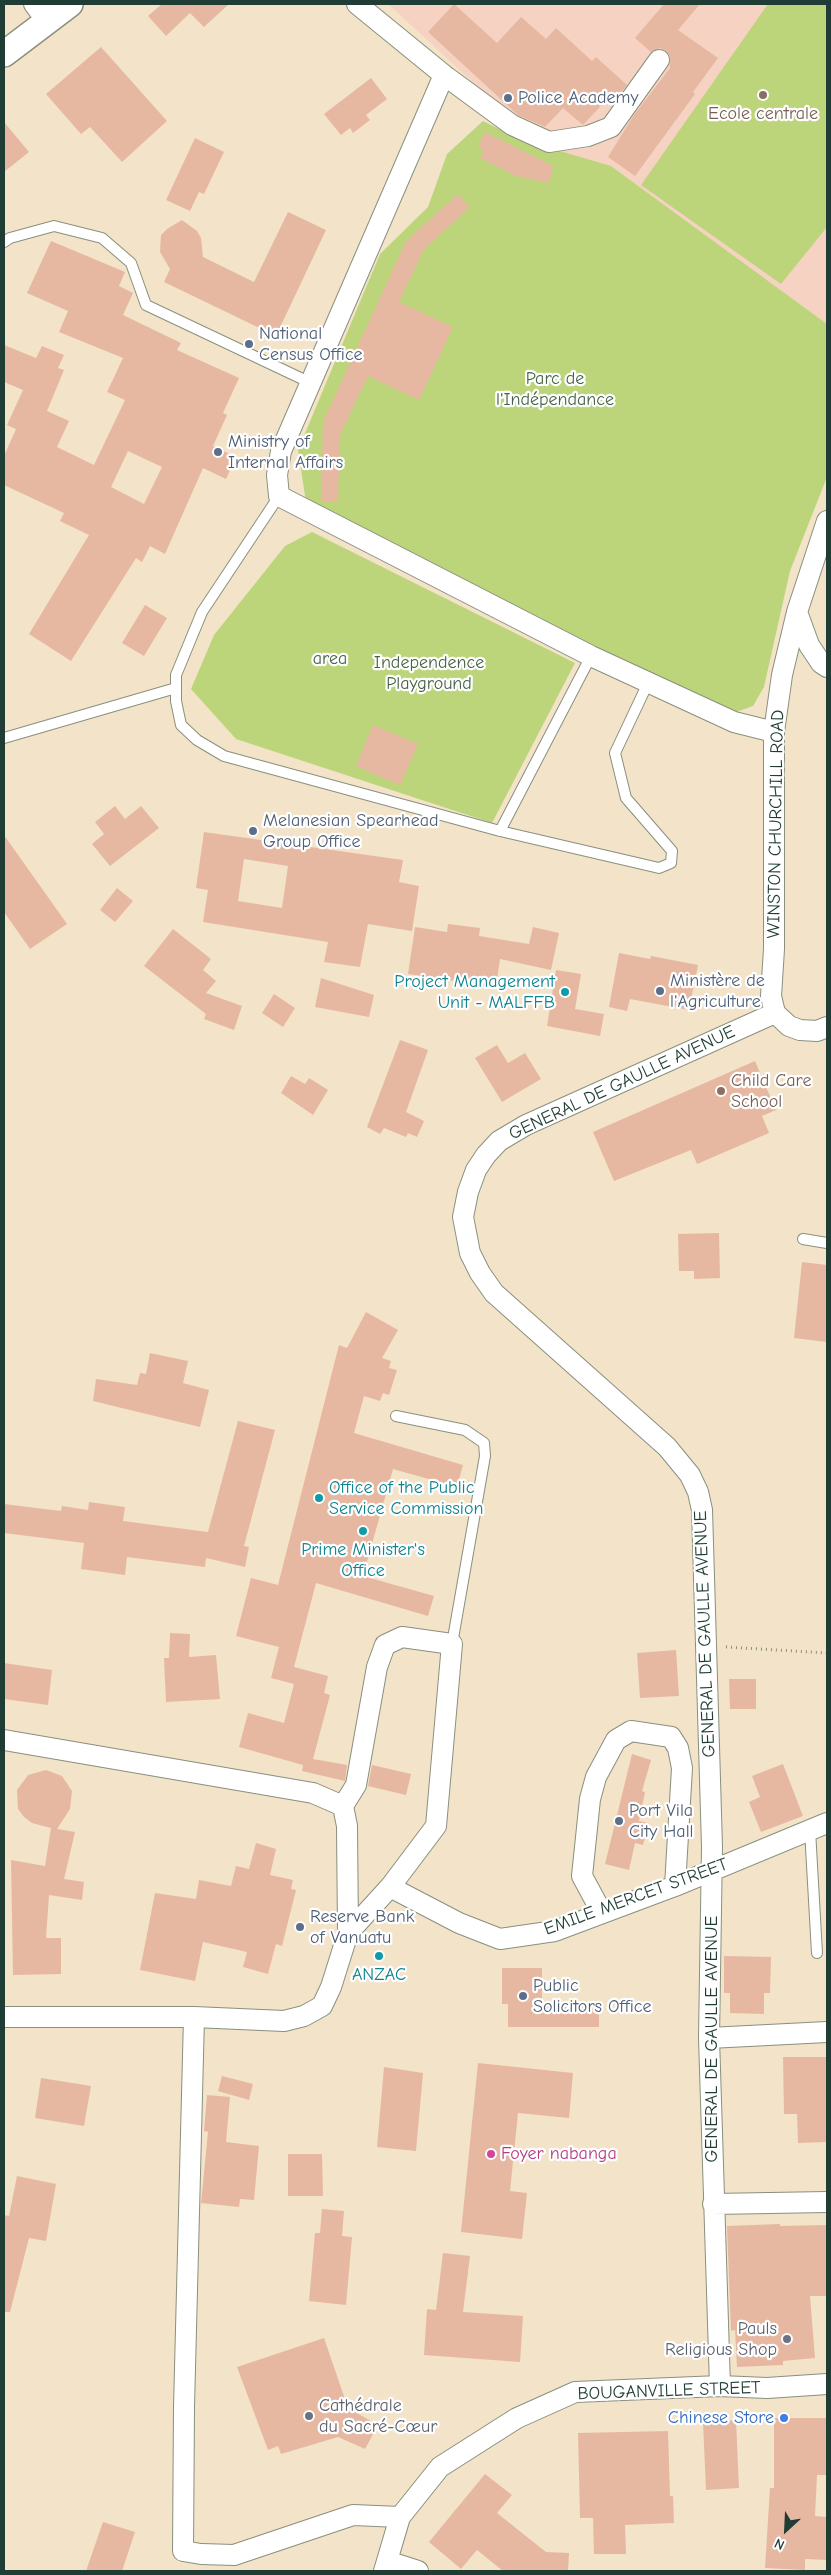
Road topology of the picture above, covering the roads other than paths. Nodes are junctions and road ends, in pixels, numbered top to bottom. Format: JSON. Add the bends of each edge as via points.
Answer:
{"nodes":[{"id":1,"x":70,"y":4,"type":"edge"},
{"id":2,"x":357,"y":4,"type":"edge"},
{"id":3,"x":40,"y":13,"type":"edge"},
{"id":4,"x":4,"y":54,"type":"edge"},
{"id":5,"x":660,"y":60,"type":"dead end"},
{"id":6,"x":444,"y":75,"type":"junction"},
{"id":7,"x":4,"y":242,"type":"edge"},
{"id":8,"x":311,"y":382,"type":"junction"},
{"id":9,"x":279,"y":496,"type":"junction"},
{"id":10,"x":827,"y":521,"type":"edge"},
{"id":11,"x":797,"y":612,"type":"junction"},
{"id":12,"x":591,"y":656,"type":"junction"},
{"id":13,"x":827,"y":668,"type":"edge"},
{"id":14,"x":648,"y":683,"type":"junction"},
{"id":15,"x":176,"y":688,"type":"junction"},
{"id":16,"x":774,"y":732,"type":"junction"},
{"id":17,"x":4,"y":738,"type":"edge"},
{"id":18,"x":500,"y":831,"type":"junction"},
{"id":19,"x":775,"y":1013,"type":"junction"},
{"id":20,"x":827,"y":1027,"type":"edge"},
{"id":21,"x":803,"y":1239,"type":"dead end"},
{"id":22,"x":827,"y":1243,"type":"edge"},
{"id":23,"x":396,"y":1416,"type":"dead end"},
{"id":24,"x":452,"y":1644,"type":"junction"},
{"id":25,"x":4,"y":1740,"type":"edge"},
{"id":26,"x":343,"y":1806,"type":"junction"},
{"id":27,"x":819,"y":1826,"type":"edge"},
{"id":28,"x":711,"y":1870,"type":"junction"},
{"id":29,"x":675,"y":1886,"type":"junction"},
{"id":30,"x":390,"y":1887,"type":"junction"},
{"id":31,"x":602,"y":1913,"type":"junction"},
{"id":32,"x":348,"y":1933,"type":"junction"},
{"id":33,"x":817,"y":1953,"type":"dead end"},
{"id":34,"x":4,"y":2017,"type":"edge"},
{"id":35,"x":194,"y":2017,"type":"junction"},
{"id":36,"x":827,"y":2032,"type":"edge"},
{"id":37,"x":709,"y":2038,"type":"junction"},
{"id":38,"x":827,"y":2202,"type":"edge"},
{"id":39,"x":714,"y":2204,"type":"junction"},
{"id":40,"x":827,"y":2384,"type":"edge"},
{"id":41,"x":720,"y":2386,"type":"junction"},
{"id":42,"x":400,"y":2517,"type":"junction"},
{"id":43,"x":385,"y":2566,"type":"edge"},
{"id":44,"x":418,"y":2571,"type":"edge"}],
"edges":[{"from":1,"to":3,"type":"street"},
{"from":2,"to":6,"type":"street"},
{"from":3,"to":4,"type":"street"},
{"from":5,"to":6,"type":"street","via":[[611,127],[588,136],[549,142],[512,125]]},
{"from":6,"to":8,"type":"street"},
{"from":7,"to":8,"type":"lane","via":[[54,226],[102,238],[131,263],[146,304]]},
{"from":8,"to":9,"type":"street","via":[[281,451],[277,475]]},
{"from":9,"to":12,"type":"street"},
{"from":9,"to":15,"type":"lane","via":[[202,612],[176,675]]},
{"from":10,"to":11,"type":"street","name":"WINSTON CHURCHILL ROAD"},
{"from":11,"to":13,"type":"street","via":[[809,646]]},
{"from":11,"to":16,"type":"street","name":"WINSTON CHURCHILL ROAD","via":[[782,675]]},
{"from":12,"to":14,"type":"street"},
{"from":12,"to":18,"type":"lane"},
{"from":14,"to":16,"type":"street","via":[[734,722]]},
{"from":14,"to":18,"type":"lane","via":[[615,753],[626,798],[672,851],[671,863],[659,868]]},
{"from":15,"to":17,"type":"lane"},
{"from":15,"to":18,"type":"lane","via":[[181,726],[224,756]]},
{"from":16,"to":19,"type":"street","name":"WINSTON CHURCHILL ROAD","via":[[771,996]]},
{"from":19,"to":20,"type":"street","via":[[789,1026],[800,1030],[817,1031]]},
{"from":19,"to":28,"type":"street","name":"GENERAL DE GAULLE AVENUE","via":[[510,1133],[499,1141],[476,1170],[463,1218],[470,1253],[494,1293],[667,1447],[690,1475],[698,1492],[702,1510],[708,1645]]},
{"from":21,"to":22,"type":"lane"},
{"from":23,"to":24,"type":"lane","via":[[465,1430],[484,1443],[485,1456]]},
{"from":24,"to":26,"type":"street","via":[[402,1637],[385,1645],[377,1667],[356,1784]]},
{"from":24,"to":30,"type":"street","via":[[436,1826]]},
{"from":25,"to":26,"type":"street","via":[[313,1793]]},
{"from":26,"to":32,"type":"street","via":[[347,1826]]},
{"from":27,"to":28,"type":"street","name":"EMILE MERCET STREET"},
{"from":27,"to":33,"type":"lane"},
{"from":28,"to":29,"type":"street","name":"EMILE MERCET STREET"},
{"from":28,"to":37,"type":"street","name":"GENERAL DE GAULLE AVENUE"},
{"from":29,"to":31,"type":"street","name":"EMILE MERCET STREET"},
{"from":29,"to":31,"type":"street","via":[[682,1768],[678,1748],[671,1737],[631,1731],[616,1740],[596,1777],[590,1799],[582,1876]]},
{"from":30,"to":31,"type":"street","name":"EMILE MERCET STREET","via":[[458,1923],[500,1940],[555,1931]]},
{"from":30,"to":32,"type":"street"},
{"from":32,"to":35,"type":"street","via":[[322,2006],[304,2016],[284,2021]]},
{"from":34,"to":35,"type":"street"},
{"from":35,"to":42,"type":"street","via":[[183,2552],[234,2555],[353,2515]]},
{"from":36,"to":37,"type":"street"},
{"from":37,"to":39,"type":"street","name":"GENERAL DE GAULLE AVENUE"},
{"from":38,"to":39,"type":"street"},
{"from":39,"to":41,"type":"street","name":"GENERAL DE GAULLE AVENUE"},
{"from":40,"to":41,"type":"street","name":"BOUGANVILLE STREET","via":[[767,2388]]},
{"from":41,"to":42,"type":"street","name":"BOUGANVILLE STREET","via":[[575,2392],[517,2418],[440,2467]]},
{"from":42,"to":43,"type":"street","name":"BOUGANVILLE STREET"},
{"from":43,"to":44,"type":"street"}]}
